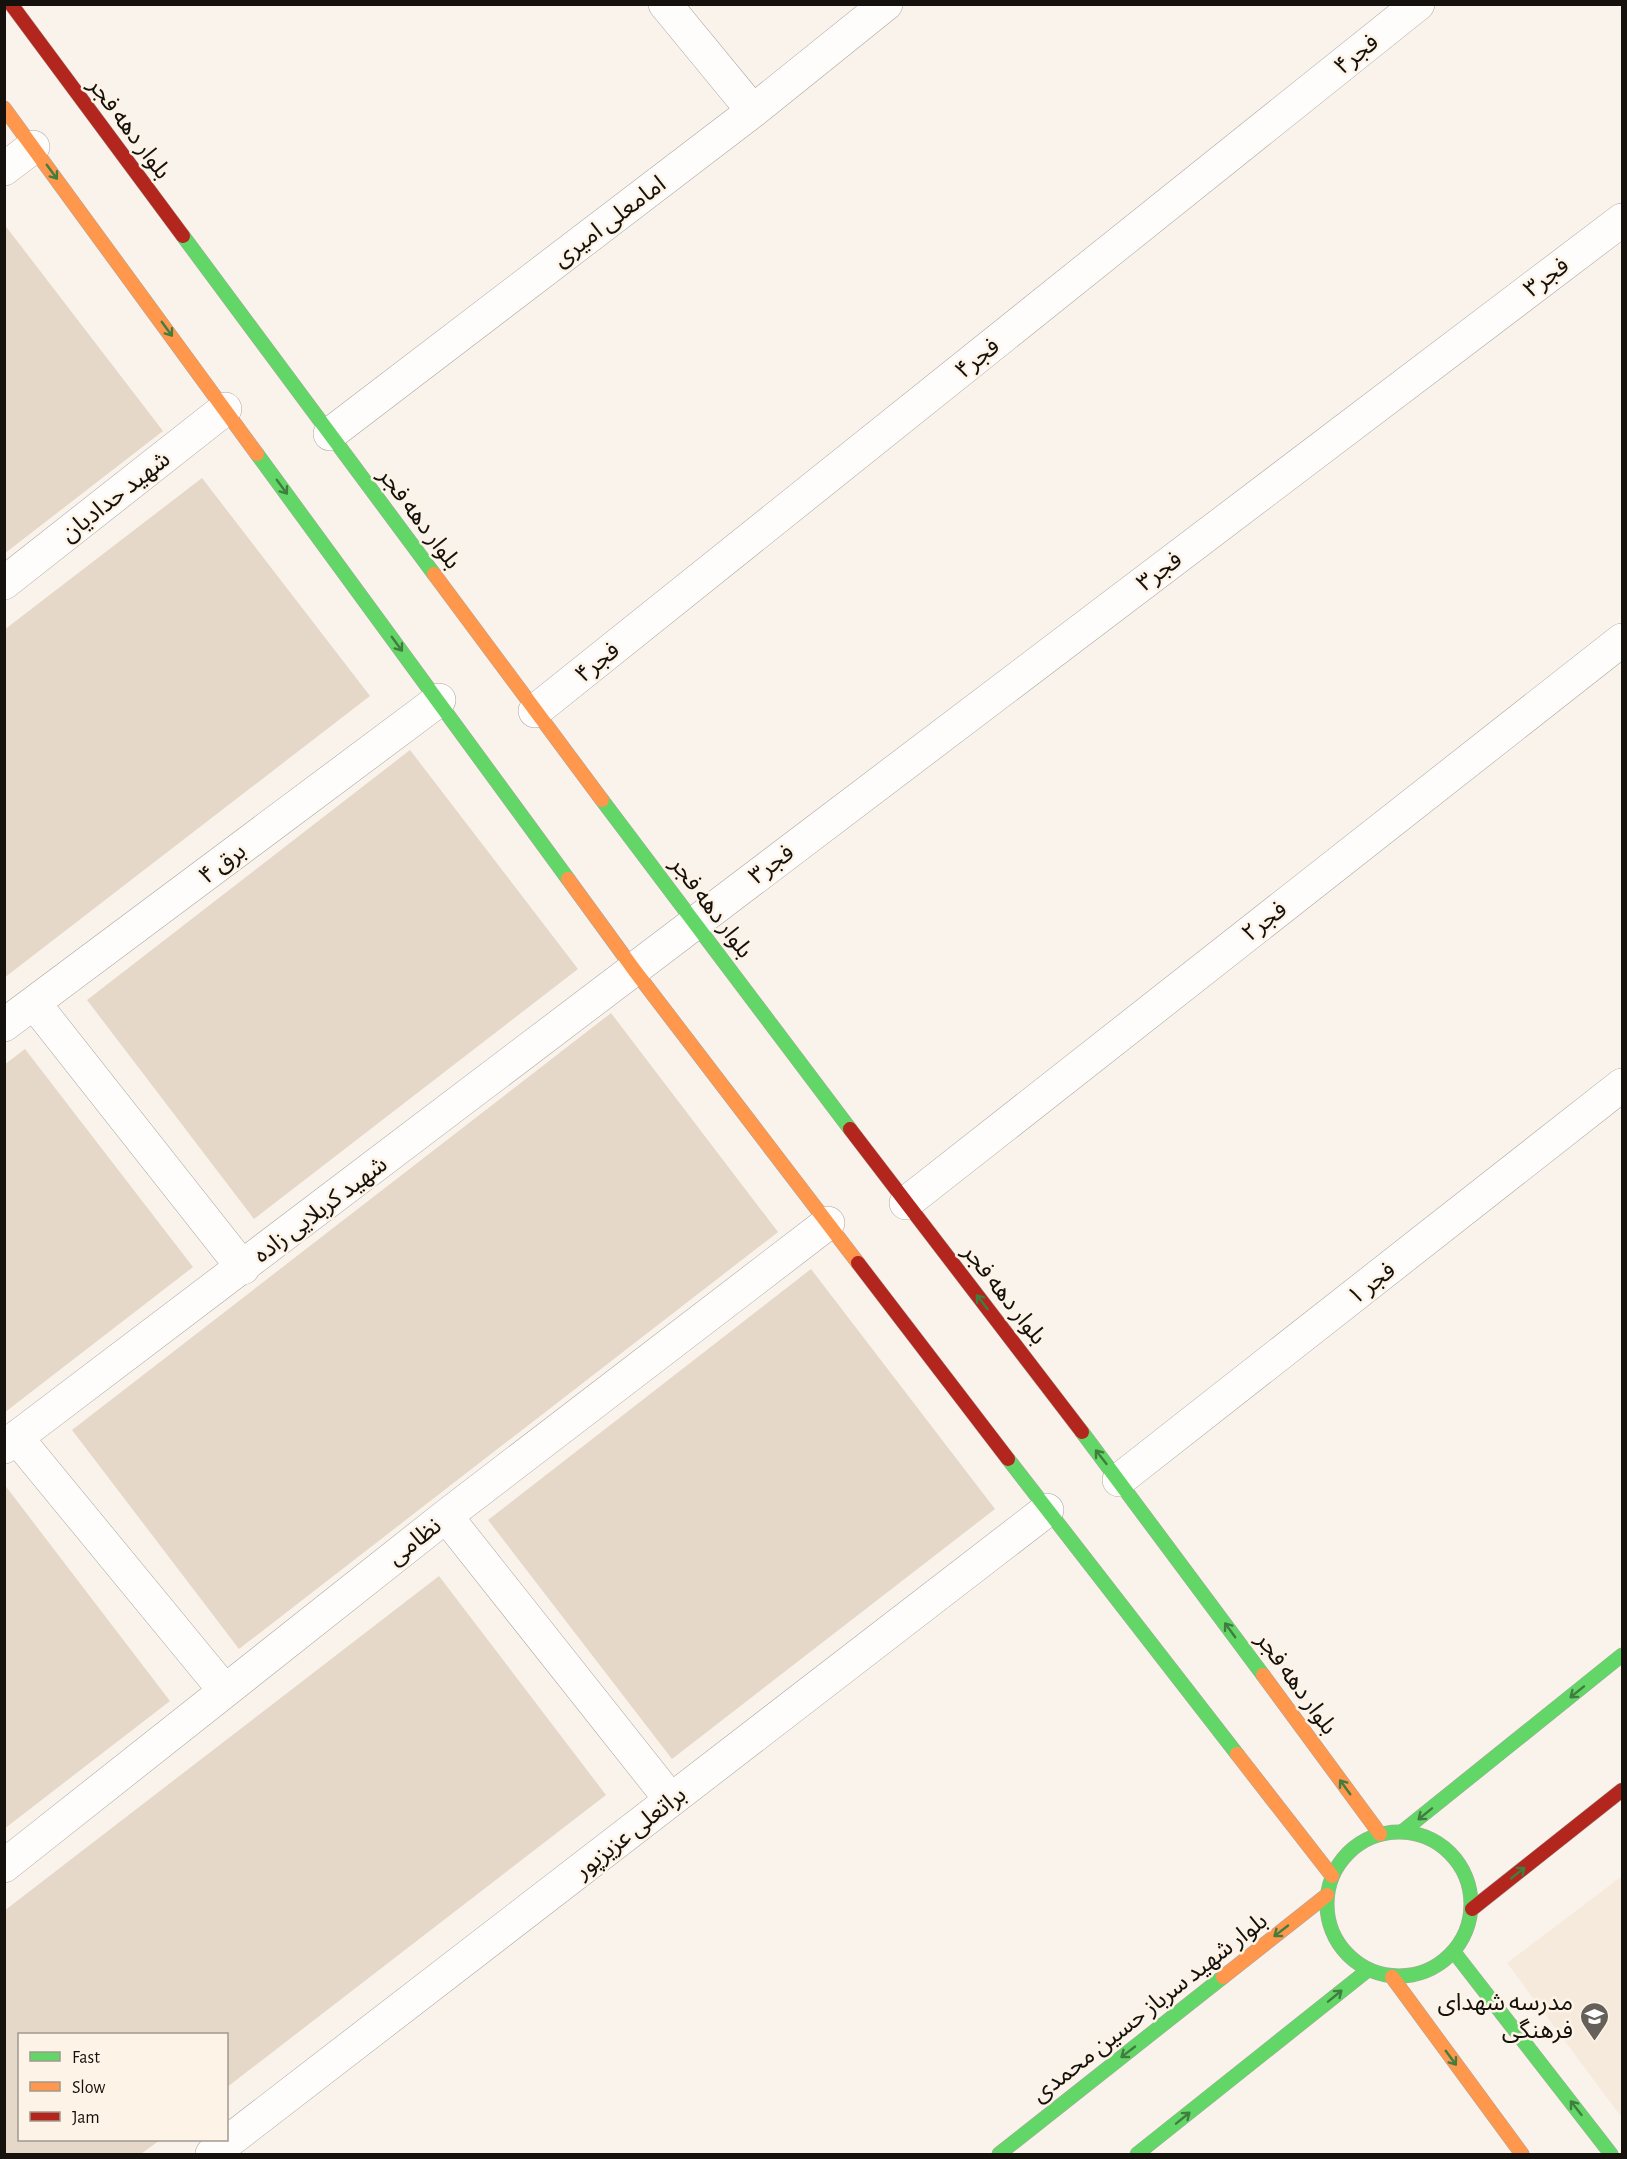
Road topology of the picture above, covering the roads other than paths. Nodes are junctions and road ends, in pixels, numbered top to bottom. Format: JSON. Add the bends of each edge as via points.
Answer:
{"nodes":[{"id":1,"x":11,"y":4,"type":"edge"},
{"id":2,"x":665,"y":4,"type":"edge"},
{"id":3,"x":886,"y":4,"type":"edge"},
{"id":4,"x":1418,"y":4,"type":"edge"},
{"id":5,"x":4,"y":108,"type":"edge"},
{"id":6,"x":753,"y":111,"type":"junction"},
{"id":7,"x":33,"y":147,"type":"junction"},
{"id":8,"x":4,"y":169,"type":"edge"},
{"id":9,"x":1623,"y":220,"type":"edge"},
{"id":10,"x":225,"y":409,"type":"junction"},
{"id":11,"x":330,"y":434,"type":"junction"},
{"id":12,"x":4,"y":584,"type":"edge"},
{"id":13,"x":1623,"y":640,"type":"edge"},
{"id":14,"x":439,"y":700,"type":"junction"},
{"id":15,"x":536,"y":711,"type":"junction"},
{"id":16,"x":695,"y":922,"type":"junction"},
{"id":17,"x":634,"y":970,"type":"junction"},
{"id":18,"x":34,"y":1003,"type":"junction"},
{"id":19,"x":4,"y":1025,"type":"edge"},
{"id":20,"x":1623,"y":1085,"type":"edge"},
{"id":21,"x":906,"y":1203,"type":"junction"},
{"id":22,"x":828,"y":1223,"type":"junction"},
{"id":23,"x":243,"y":1268,"type":"junction"},
{"id":24,"x":11,"y":1442,"type":"edge"},
{"id":25,"x":1119,"y":1480,"type":"junction"},
{"id":26,"x":1047,"y":1510,"type":"junction"},
{"id":27,"x":447,"y":1516,"type":"junction"},
{"id":28,"x":1623,"y":1656,"type":"edge"},
{"id":29,"x":225,"y":1691,"type":"junction"},
{"id":30,"x":1623,"y":1790,"type":"edge"},
{"id":31,"x":671,"y":1800,"type":"junction"},
{"id":32,"x":1403,"y":1831,"type":"junction"},
{"id":33,"x":1380,"y":1834,"type":"junction"},
{"id":34,"x":4,"y":1866,"type":"edge"},
{"id":35,"x":1332,"y":1876,"type":"junction"},
{"id":36,"x":1327,"y":1895,"type":"junction"},
{"id":37,"x":1472,"y":1910,"type":"junction"},
{"id":38,"x":1454,"y":1952,"type":"junction"},
{"id":39,"x":1368,"y":1970,"type":"junction"},
{"id":40,"x":1392,"y":1977,"type":"junction"},
{"id":41,"x":212,"y":2154,"type":"edge"},
{"id":42,"x":999,"y":2154,"type":"edge"},
{"id":43,"x":1137,"y":2154,"type":"edge"},
{"id":44,"x":1522,"y":2154,"type":"edge"},
{"id":45,"x":1611,"y":2154,"type":"edge"}],
"edges":[{"from":1,"to":11,"type":"street","name":"بلوار دهه فجر"},
{"from":2,"to":6,"type":"street"},
{"from":3,"to":6,"type":"street","name":"امامعلی امیری"},
{"from":4,"to":15,"type":"street","name":"فجر۴"},
{"from":5,"to":7,"type":"street"},
{"from":6,"to":11,"type":"street","name":"امامعلی امیری"},
{"from":7,"to":8,"type":"street"},
{"from":7,"to":10,"type":"street","one_way":true},
{"from":9,"to":16,"type":"street","name":"فجر۳"},
{"from":10,"to":12,"type":"street","name":"شهید حدادیان"},
{"from":10,"to":14,"type":"street","one_way":true},
{"from":11,"to":15,"type":"street","name":"بلوار دهه فجر"},
{"from":13,"to":21,"type":"street","name":"فجر۲"},
{"from":14,"to":17,"type":"street"},
{"from":14,"to":18,"type":"street","name":"برق ۴"},
{"from":15,"to":16,"type":"street","name":"بلوار دهه فجر"},
{"from":16,"to":17,"type":"street","name":"فجر۳"},
{"from":16,"to":21,"type":"street","name":"بلوار دهه فجر"},
{"from":17,"to":22,"type":"street"},
{"from":17,"to":23,"type":"street","name":"شهید کربلایی زاده"},
{"from":18,"to":19,"type":"street","name":"برق ۴"},
{"from":18,"to":23,"type":"street"},
{"from":20,"to":25,"type":"street","name":"فجر ۱"},
{"from":25,"to":21,"type":"street","name":"بلوار دهه فجر","one_way":true},
{"from":22,"to":26,"type":"street"},
{"from":22,"to":27,"type":"street","name":"نظامی"},
{"from":23,"to":24,"type":"street","name":"شهید کربلایی زاده"},
{"from":24,"to":29,"type":"street"},
{"from":33,"to":25,"type":"street","name":"بلوار دهه فجر","one_way":true},
{"from":26,"to":31,"type":"street","name":"براتعلی عزیزپور"},
{"from":26,"to":35,"type":"street"},
{"from":27,"to":29,"type":"street","name":"نظامی"},
{"from":27,"to":31,"type":"street"},
{"from":28,"to":32,"type":"street","one_way":true},
{"from":29,"to":34,"type":"street","name":"نظامی"},
{"from":37,"to":30,"type":"street","one_way":true},
{"from":31,"to":41,"type":"street","name":"براتعلی عزیزپور"},
{"from":32,"to":33,"type":"street"},
{"from":32,"to":37,"type":"street","via":[[1426,1836],[1446,1848],[1461,1865],[1470,1886]]},
{"from":33,"to":35,"type":"street","via":[[1360,1843],[1344,1857]]},
{"from":35,"to":36,"type":"street"},
{"from":36,"to":39,"type":"street","via":[[1335,1939],[1349,1958]]},
{"from":36,"to":42,"type":"street","name":"بلوار شهید سرباز حسین محمدی","one_way":true},
{"from":37,"to":38,"type":"street","via":[[1467,1932]]},
{"from":38,"to":40,"type":"street","via":[[1436,1967],[1415,1976]]},
{"from":45,"to":38,"type":"street","one_way":true},
{"from":39,"to":40,"type":"street"},
{"from":43,"to":39,"type":"street","one_way":true},
{"from":40,"to":44,"type":"street","one_way":true}]}
